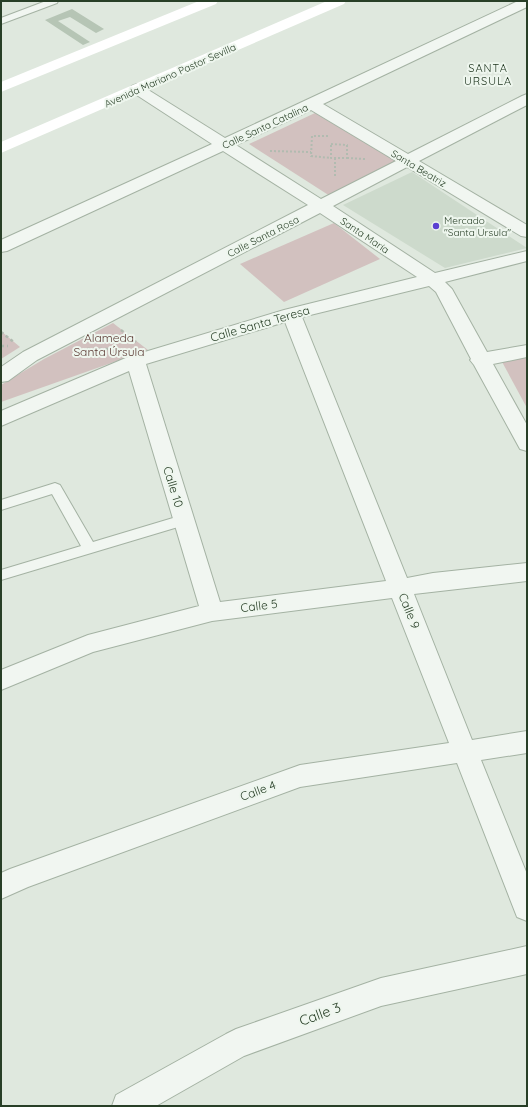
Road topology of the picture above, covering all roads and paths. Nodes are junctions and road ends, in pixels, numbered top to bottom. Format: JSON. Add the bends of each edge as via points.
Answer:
{"nodes":[{"id":1,"x":54,"y":1,"type":"edge"},
{"id":2,"x":211,"y":1,"type":"edge"},
{"id":3,"x":339,"y":1,"type":"edge"},
{"id":4,"x":527,"y":2,"type":"edge"},
{"id":5,"x":1,"y":21,"type":"edge"},
{"id":6,"x":1,"y":87,"type":"edge"},
{"id":7,"x":137,"y":89,"type":"junction"},
{"id":8,"x":527,"y":99,"type":"edge"},
{"id":9,"x":312,"y":104,"type":"junction"},
{"id":10,"x":332,"y":136,"type":"dead end"},
{"id":11,"x":224,"y":144,"type":"junction"},
{"id":12,"x":1,"y":148,"type":"edge"},
{"id":13,"x":263,"y":151,"type":"dead end"},
{"id":14,"x":311,"y":152,"type":"junction"},
{"id":15,"x":331,"y":158,"type":"junction"},
{"id":16,"x":336,"y":158,"type":"junction"},
{"id":17,"x":408,"y":161,"type":"junction"},
{"id":18,"x":335,"y":182,"type":"dead end"},
{"id":19,"x":321,"y":206,"type":"junction"},
{"id":20,"x":527,"y":210,"type":"edge"},
{"id":21,"x":508,"y":221,"type":"junction"},
{"id":22,"x":527,"y":232,"type":"edge"},
{"id":23,"x":1,"y":247,"type":"edge"},
{"id":24,"x":527,"y":256,"type":"edge"},
{"id":25,"x":432,"y":280,"type":"junction"},
{"id":26,"x":291,"y":314,"type":"junction"},
{"id":27,"x":527,"y":351,"type":"edge"},
{"id":28,"x":480,"y":360,"type":"junction"},
{"id":29,"x":135,"y":361,"type":"junction"},
{"id":30,"x":1,"y":376,"type":"edge"},
{"id":31,"x":1,"y":419,"type":"edge"},
{"id":32,"x":527,"y":444,"type":"edge"},
{"id":33,"x":1,"y":505,"type":"edge"},
{"id":34,"x":183,"y":520,"type":"junction"},
{"id":35,"x":89,"y":548,"type":"junction"},
{"id":36,"x":527,"y":572,"type":"edge"},
{"id":37,"x":1,"y":575,"type":"edge"},
{"id":38,"x":399,"y":588,"type":"junction"},
{"id":39,"x":212,"y":612,"type":"junction"},
{"id":40,"x":1,"y":680,"type":"edge"},
{"id":41,"x":527,"y":742,"type":"edge"},
{"id":42,"x":465,"y":751,"type":"junction"},
{"id":43,"x":1,"y":887,"type":"edge"},
{"id":44,"x":527,"y":908,"type":"edge"},
{"id":45,"x":527,"y":960,"type":"edge"},
{"id":46,"x":127,"y":1106,"type":"edge"}],
"edges":[{"from":1,"to":5,"type":"lane"},
{"from":2,"to":6,"type":"main road"},
{"from":3,"to":7,"type":"main road","name":"Avenida Mariano Pastor Sevilla"},
{"from":4,"to":9,"type":"street","name":"Calle Santa Catalina"},
{"from":7,"to":11,"type":"street","name":"Santa María"},
{"from":7,"to":12,"type":"main road","name":"Avenida Mariano Pastor Sevilla"},
{"from":8,"to":17,"type":"street","name":"Calle Santa Rosa"},
{"from":9,"to":11,"type":"street","name":"Calle Santa Catalina"},
{"from":9,"to":17,"type":"street","name":"Santa Beatriz"},
{"from":10,"to":14,"type":"path","via":[[312,136]]},
{"from":11,"to":19,"type":"street","name":"Santa María"},
{"from":11,"to":23,"type":"street","name":"Calle Santa Catalina"},
{"from":13,"to":14,"type":"path"},
{"from":14,"to":15,"type":"path","via":[[311,156]]},
{"from":15,"to":16,"type":"path"},
{"from":15,"to":16,"type":"path","via":[[331,144],[347,145],[347,158]]},
{"from":16,"to":18,"type":"path"},
{"from":17,"to":19,"type":"street","name":"Calle Santa Rosa"},
{"from":17,"to":21,"type":"street","name":"Santa Beatriz"},
{"from":19,"to":25,"type":"street","name":"Santa María"},
{"from":19,"to":30,"type":"street","name":"Calle Santa Rosa","via":[[30,356]]},
{"from":20,"to":21,"type":"street"},
{"from":21,"to":22,"type":"street","name":"Santa Beatriz"},
{"from":24,"to":25,"type":"street","name":"Calle Santa Teresa"},
{"from":25,"to":26,"type":"street","name":"Calle Santa Teresa"},
{"from":25,"to":28,"type":"street","name":"Santa María","via":[[443,289]]},
{"from":26,"to":29,"type":"street","name":"Calle Santa Teresa"},
{"from":26,"to":38,"type":"street","name":"Calle 9"},
{"from":27,"to":28,"type":"street"},
{"from":28,"to":32,"type":"street","name":"Santa María"},
{"from":29,"to":31,"type":"street","name":"Calle Santa Teresa"},
{"from":29,"to":34,"type":"street","name":"Calle 10"},
{"from":33,"to":35,"type":"lane","via":[[55,488]]},
{"from":34,"to":35,"type":"lane"},
{"from":34,"to":39,"type":"street","name":"Calle 10"},
{"from":35,"to":37,"type":"lane"},
{"from":36,"to":38,"type":"street","name":"Calle 5"},
{"from":38,"to":39,"type":"street","name":"Calle 5"},
{"from":38,"to":42,"type":"street","name":"Calle 9"},
{"from":39,"to":40,"type":"street","name":"Calle 5","via":[[88,644]]},
{"from":41,"to":42,"type":"street","name":"Calle 4"},
{"from":42,"to":43,"type":"street","name":"Calle 4","via":[[300,776],[19,878]]},
{"from":42,"to":44,"type":"street","name":"Calle 9"},
{"from":45,"to":46,"type":"street","name":"Calle 3","via":[[381,992],[236,1044]]}]}
